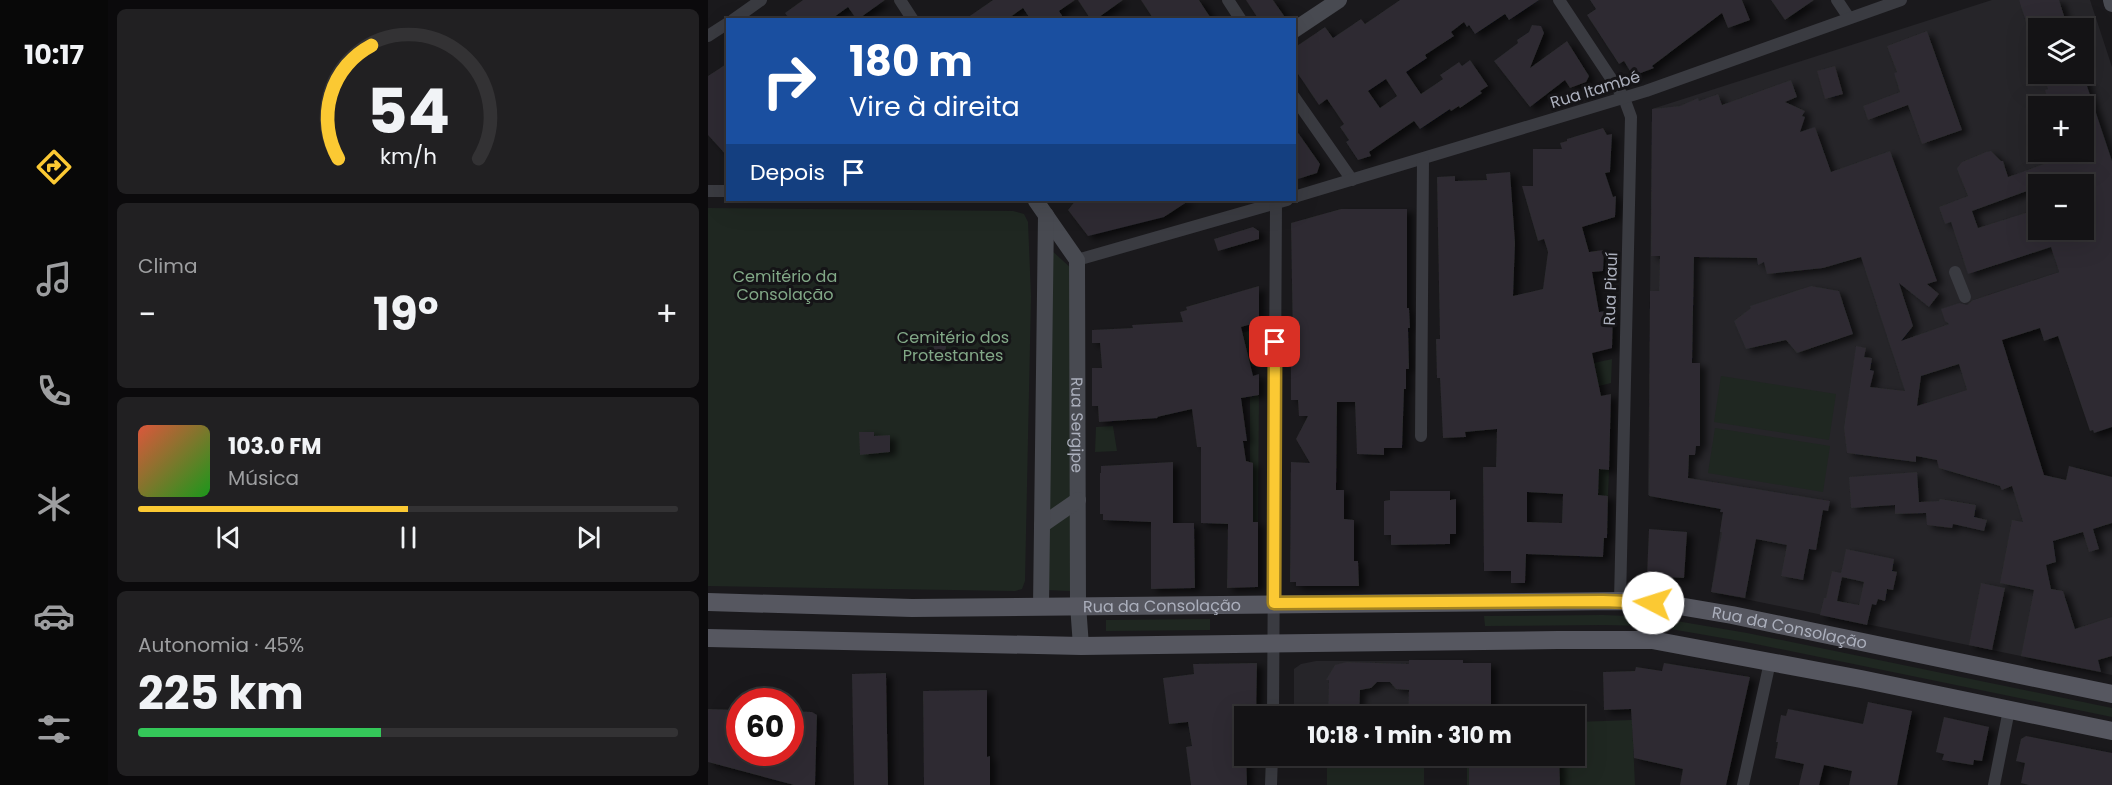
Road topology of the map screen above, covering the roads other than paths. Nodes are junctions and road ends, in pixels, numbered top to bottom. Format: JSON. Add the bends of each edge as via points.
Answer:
{"nodes":[{"id":1,"x":761,"y":0,"type":"edge"},
{"id":2,"x":900,"y":0,"type":"edge"},
{"id":3,"x":1228,"y":0,"type":"edge"},
{"id":4,"x":1338,"y":0,"type":"edge"},
{"id":5,"x":1559,"y":0,"type":"edge"},
{"id":6,"x":1837,"y":0,"type":"edge"},
{"id":7,"x":1901,"y":0,"type":"edge"},
{"id":8,"x":2110,"y":0,"type":"edge"},
{"id":9,"x":2112,"y":4,"type":"edge"},
{"id":10,"x":736,"y":18,"type":"edge"},
{"id":11,"x":912,"y":18,"type":"edge"},
{"id":12,"x":1240,"y":18,"type":"edge"},
{"id":13,"x":1849,"y":18,"type":"junction"},
{"id":14,"x":726,"y":24,"type":"edge"},
{"id":15,"x":1296,"y":29,"type":"edge"},
{"id":16,"x":708,"y":36,"type":"edge"},
{"id":17,"x":1624,"y":98,"type":"junction"},
{"id":18,"x":1296,"y":100,"type":"edge"},
{"id":19,"x":1423,"y":159,"type":"junction"},
{"id":20,"x":1352,"y":180,"type":"junction"},
{"id":21,"x":708,"y":191,"type":"edge"},
{"id":22,"x":726,"y":191,"type":"edge"},
{"id":23,"x":1296,"y":196,"type":"edge"},
{"id":24,"x":1281,"y":201,"type":"edge"},
{"id":25,"x":1039,"y":204,"type":"edge"},
{"id":26,"x":1077,"y":260,"type":"junction"},
{"id":27,"x":1955,"y":272,"type":"dead end"},
{"id":28,"x":1965,"y":297,"type":"dead end"},
{"id":29,"x":1421,"y":436,"type":"dead end"},
{"id":30,"x":1078,"y":500,"type":"junction"},
{"id":31,"x":1042,"y":525,"type":"junction"},
{"id":32,"x":1620,"y":601,"type":"junction"},
{"id":33,"x":708,"y":602,"type":"edge"},
{"id":34,"x":1274,"y":603,"type":"junction"},
{"id":35,"x":1078,"y":605,"type":"junction"},
{"id":36,"x":1041,"y":606,"type":"junction"},
{"id":37,"x":708,"y":638,"type":"edge"},
{"id":38,"x":1275,"y":644,"type":"junction"},
{"id":39,"x":1081,"y":646,"type":"junction"},
{"id":40,"x":1770,"y":662,"type":"junction"},
{"id":41,"x":2112,"y":694,"type":"edge"},
{"id":42,"x":1273,"y":706,"type":"edge"},
{"id":43,"x":2009,"y":710,"type":"junction"},
{"id":44,"x":2112,"y":731,"type":"edge"},
{"id":45,"x":1272,"y":766,"type":"edge"},
{"id":46,"x":1271,"y":785,"type":"edge"},
{"id":47,"x":1743,"y":785,"type":"edge"},
{"id":48,"x":1994,"y":785,"type":"edge"}],
"edges":[{"from":1,"to":10,"type":"street"},
{"from":2,"to":11,"type":"street"},
{"from":3,"to":12,"type":"street"},
{"from":4,"to":15,"type":"street"},
{"from":5,"to":17,"type":"street","name":"Rua Piauí"},
{"from":6,"to":13,"type":"street"},
{"from":7,"to":13,"type":"street","name":"Rua Itambé"},
{"from":8,"to":9,"type":"street"},
{"from":13,"to":17,"type":"street","name":"Rua Itambé"},
{"from":14,"to":16,"type":"street"},
{"from":17,"to":19,"type":"street","name":"Rua Itambé"},
{"from":17,"to":32,"type":"street","name":"Rua Piauí","via":[[1632,129]]},
{"from":18,"to":20,"type":"street"},
{"from":19,"to":20,"type":"street","name":"Rua Itambé"},
{"from":19,"to":29,"type":"street"},
{"from":20,"to":23,"type":"street","name":"Rua Itambé"},
{"from":21,"to":22,"type":"street"},
{"from":24,"to":26,"type":"street"},
{"from":24,"to":34,"type":"street"},
{"from":25,"to":26,"type":"street","name":"Rua Sergipe"},
{"from":25,"to":31,"type":"street","name":"Rua Sergipe"},
{"from":26,"to":30,"type":"street","name":"Rua Sergipe"},
{"from":27,"to":28,"type":"street"},
{"from":30,"to":31,"type":"street"},
{"from":30,"to":35,"type":"street","name":"Rua Sergipe"},
{"from":31,"to":36,"type":"street","name":"Rua Sergipe"},
{"from":32,"to":34,"type":"main road","name":"Rua da Consolação"},
{"from":32,"to":41,"type":"main road","name":"Rua da Consolação","via":[[1732,615]]},
{"from":33,"to":36,"type":"main road","name":"Rua da Consolação","via":[[912,608]]},
{"from":34,"to":35,"type":"main road","name":"Rua da Consolação"},
{"from":34,"to":38,"type":"street"},
{"from":35,"to":36,"type":"main road","name":"Rua da Consolação"},
{"from":35,"to":39,"type":"street","name":"Rua Sergipe"},
{"from":37,"to":39,"type":"main road"},
{"from":38,"to":39,"type":"main road"},
{"from":38,"to":40,"type":"main road","via":[[1634,639]]},
{"from":38,"to":42,"type":"street"},
{"from":40,"to":43,"type":"main road"},
{"from":40,"to":47,"type":"street"},
{"from":43,"to":44,"type":"main road"},
{"from":43,"to":48,"type":"street"},
{"from":45,"to":46,"type":"street"}]}
